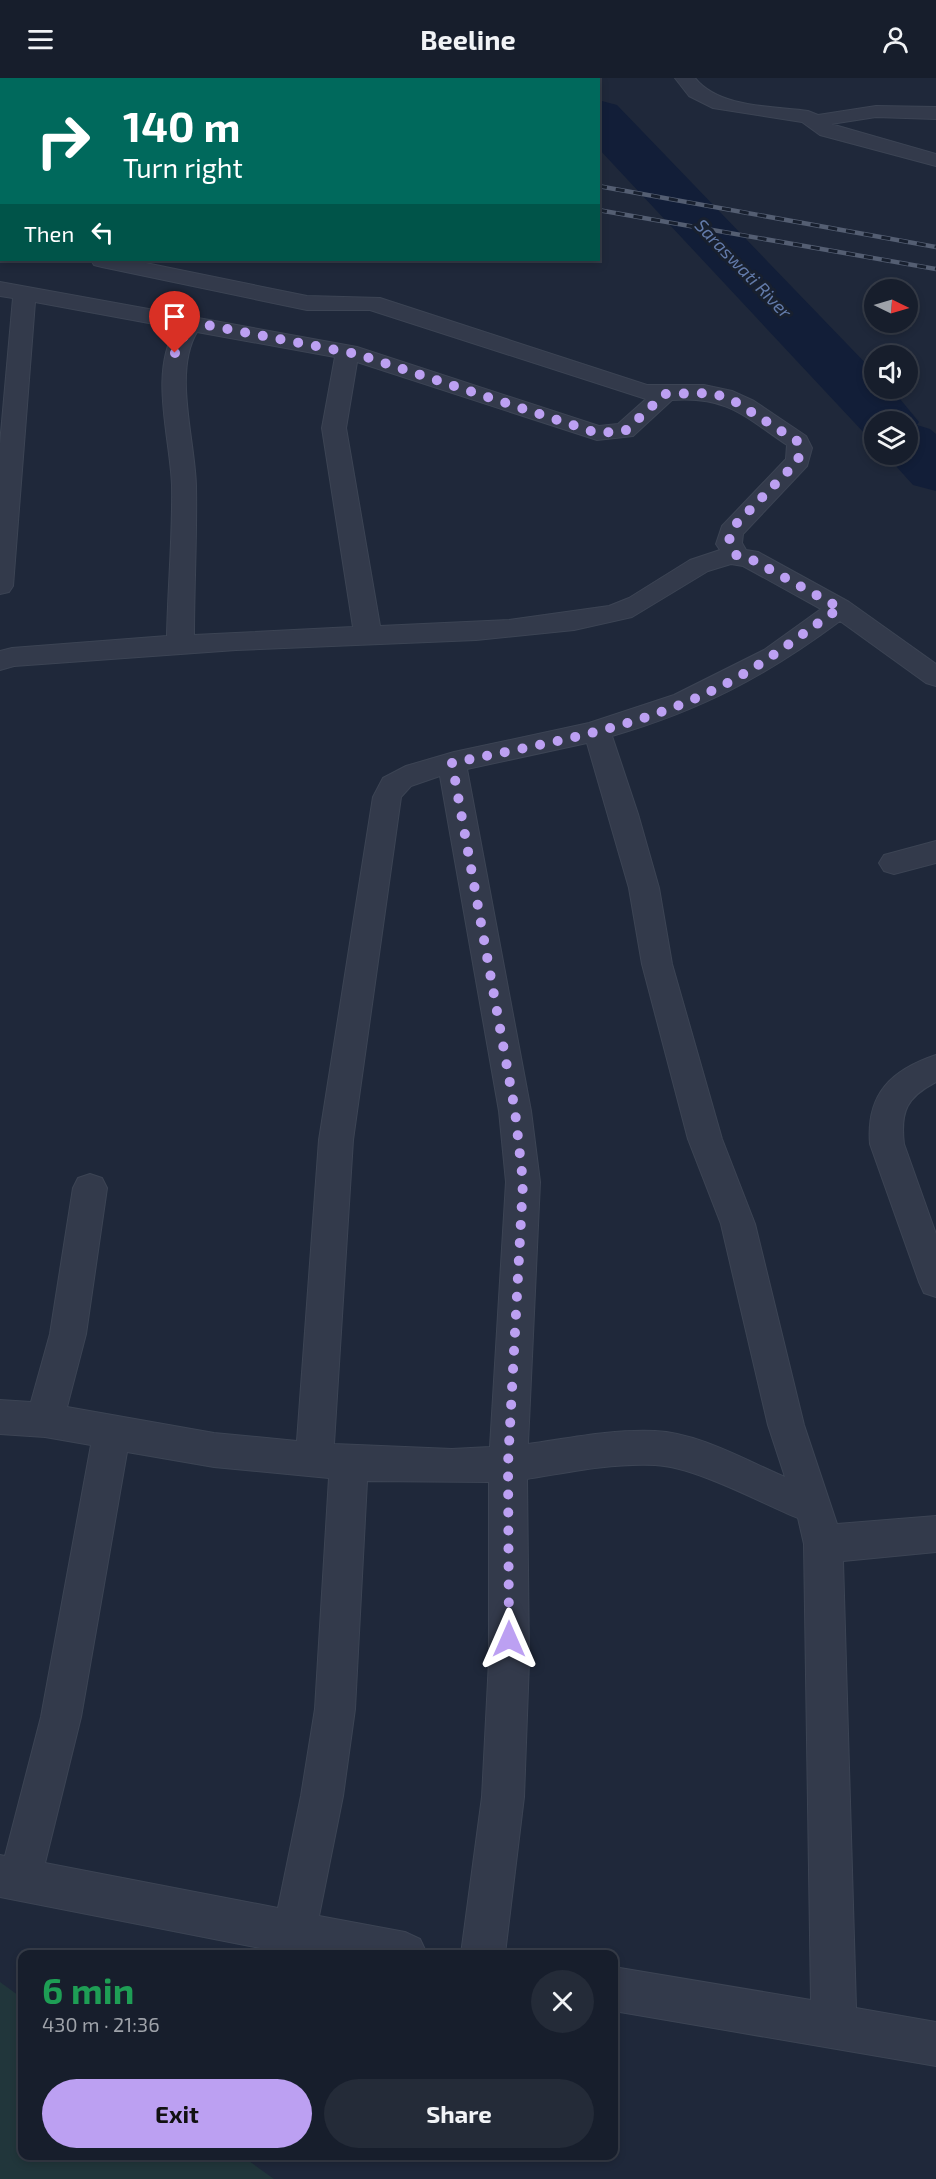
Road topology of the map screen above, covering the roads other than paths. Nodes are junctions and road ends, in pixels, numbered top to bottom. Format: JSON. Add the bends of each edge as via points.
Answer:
{"nodes":[{"id":1,"x":685,"y":78,"type":"edge"},
{"id":2,"x":936,"y":113,"type":"edge"},
{"id":3,"x":816,"y":122,"type":"junction"},
{"id":4,"x":936,"y":160,"type":"edge"},
{"id":5,"x":107,"y":261,"type":"edge"},
{"id":6,"x":0,"y":289,"type":"edge"},
{"id":7,"x":26,"y":292,"type":"junction"},
{"id":8,"x":191,"y":322,"type":"junction"},
{"id":9,"x":346,"y":352,"type":"junction"},
{"id":10,"x":665,"y":394,"type":"junction"},
{"id":11,"x":736,"y":555,"type":"junction"},
{"id":12,"x":0,"y":586,"type":"edge"},
{"id":13,"x":840,"y":608,"type":"junction"},
{"id":14,"x":368,"y":636,"type":"junction"},
{"id":15,"x":180,"y":645,"type":"junction"},
{"id":16,"x":0,"y":661,"type":"edge"},
{"id":17,"x":936,"y":677,"type":"edge"},
{"id":18,"x":597,"y":732,"type":"junction"},
{"id":19,"x":452,"y":763,"type":"junction"},
{"id":20,"x":936,"y":852,"type":"edge"},
{"id":21,"x":894,"y":863,"type":"dead end"},
{"id":22,"x":936,"y":1068,"type":"edge"},
{"id":23,"x":90,"y":1188,"type":"dead end"},
{"id":24,"x":936,"y":1282,"type":"edge"},
{"id":25,"x":0,"y":1417,"type":"edge"},
{"id":26,"x":45,"y":1420,"type":"junction"},
{"id":27,"x":112,"y":1431,"type":"junction"},
{"id":28,"x":331,"y":1462,"type":"junction"},
{"id":29,"x":508,"y":1464,"type":"junction"},
{"id":30,"x":814,"y":1507,"type":"junction"},
{"id":31,"x":936,"y":1534,"type":"edge"},
{"id":32,"x":823,"y":1544,"type":"junction"},
{"id":33,"x":10,"y":1878,"type":"edge"},
{"id":34,"x":294,"y":1934,"type":"junction"},
{"id":35,"x":383,"y":1950,"type":"edge"},
{"id":36,"x":483,"y":1950,"type":"edge"},
{"id":37,"x":618,"y":1990,"type":"edge"},
{"id":38,"x":834,"y":2026,"type":"junction"},
{"id":39,"x":936,"y":2044,"type":"edge"}],
"edges":[{"from":1,"to":3,"type":"street","via":[[696,92],[720,104],[802,116]]},
{"from":2,"to":3,"type":"street","via":[[864,112]]},
{"from":3,"to":4,"type":"street","via":[[827,131]]},
{"from":5,"to":10,"type":"street","via":[[307,303],[372,303],[643,391]]},
{"from":6,"to":7,"type":"street"},
{"from":7,"to":8,"type":"street"},
{"from":7,"to":12,"type":"street"},
{"from":8,"to":9,"type":"street"},
{"from":8,"to":15,"type":"street","via":[[175,353],[174,368],[184,486]]},
{"from":9,"to":10,"type":"street","via":[[597,433],[625,431]]},
{"from":9,"to":14,"type":"street","via":[[334,428]]},
{"from":10,"to":11,"type":"street","via":[[703,392],[724,397],[797,441],[798,461],[731,532],[729,544]]},
{"from":11,"to":13,"type":"street","via":[[749,558]]},
{"from":11,"to":14,"type":"street","via":[[723,556],[694,569],[638,604],[602,617]]},
{"from":13,"to":17,"type":"street"},
{"from":13,"to":18,"type":"street","via":[[777,655],[728,682],[672,708]]},
{"from":14,"to":15,"type":"street"},
{"from":15,"to":16,"type":"street"},
{"from":18,"to":19,"type":"street"},
{"from":18,"to":30,"type":"street","via":[[644,888],[657,964],[705,1139],[738,1224],[786,1425]]},
{"from":19,"to":28,"type":"street","via":[[405,777],[393,784],[387,797],[336,1140]]},
{"from":19,"to":29,"type":"street","via":[[515,1111],[523,1182]]},
{"from":20,"to":21,"type":"street"},
{"from":22,"to":24,"type":"street","via":[[916,1075],[895,1095],[883,1124]]},
{"from":23,"to":26,"type":"street","via":[[68,1334]]},
{"from":25,"to":26,"type":"street"},
{"from":26,"to":27,"type":"street"},
{"from":27,"to":28,"type":"street","via":[[214,1450]]},
{"from":27,"to":33,"type":"street","via":[[61,1717]]},
{"from":28,"to":29,"type":"street"},
{"from":28,"to":34,"type":"street","via":[[335,1709]]},
{"from":29,"to":30,"type":"street","via":[[605,1450],[657,1448],[695,1457]]},
{"from":29,"to":36,"type":"street","via":[[509,1661],[504,1785]]},
{"from":30,"to":32,"type":"street"},
{"from":31,"to":32,"type":"street"},
{"from":32,"to":38,"type":"street"},
{"from":33,"to":34,"type":"street"},
{"from":34,"to":35,"type":"street"},
{"from":37,"to":38,"type":"street"},
{"from":38,"to":39,"type":"street"}]}
